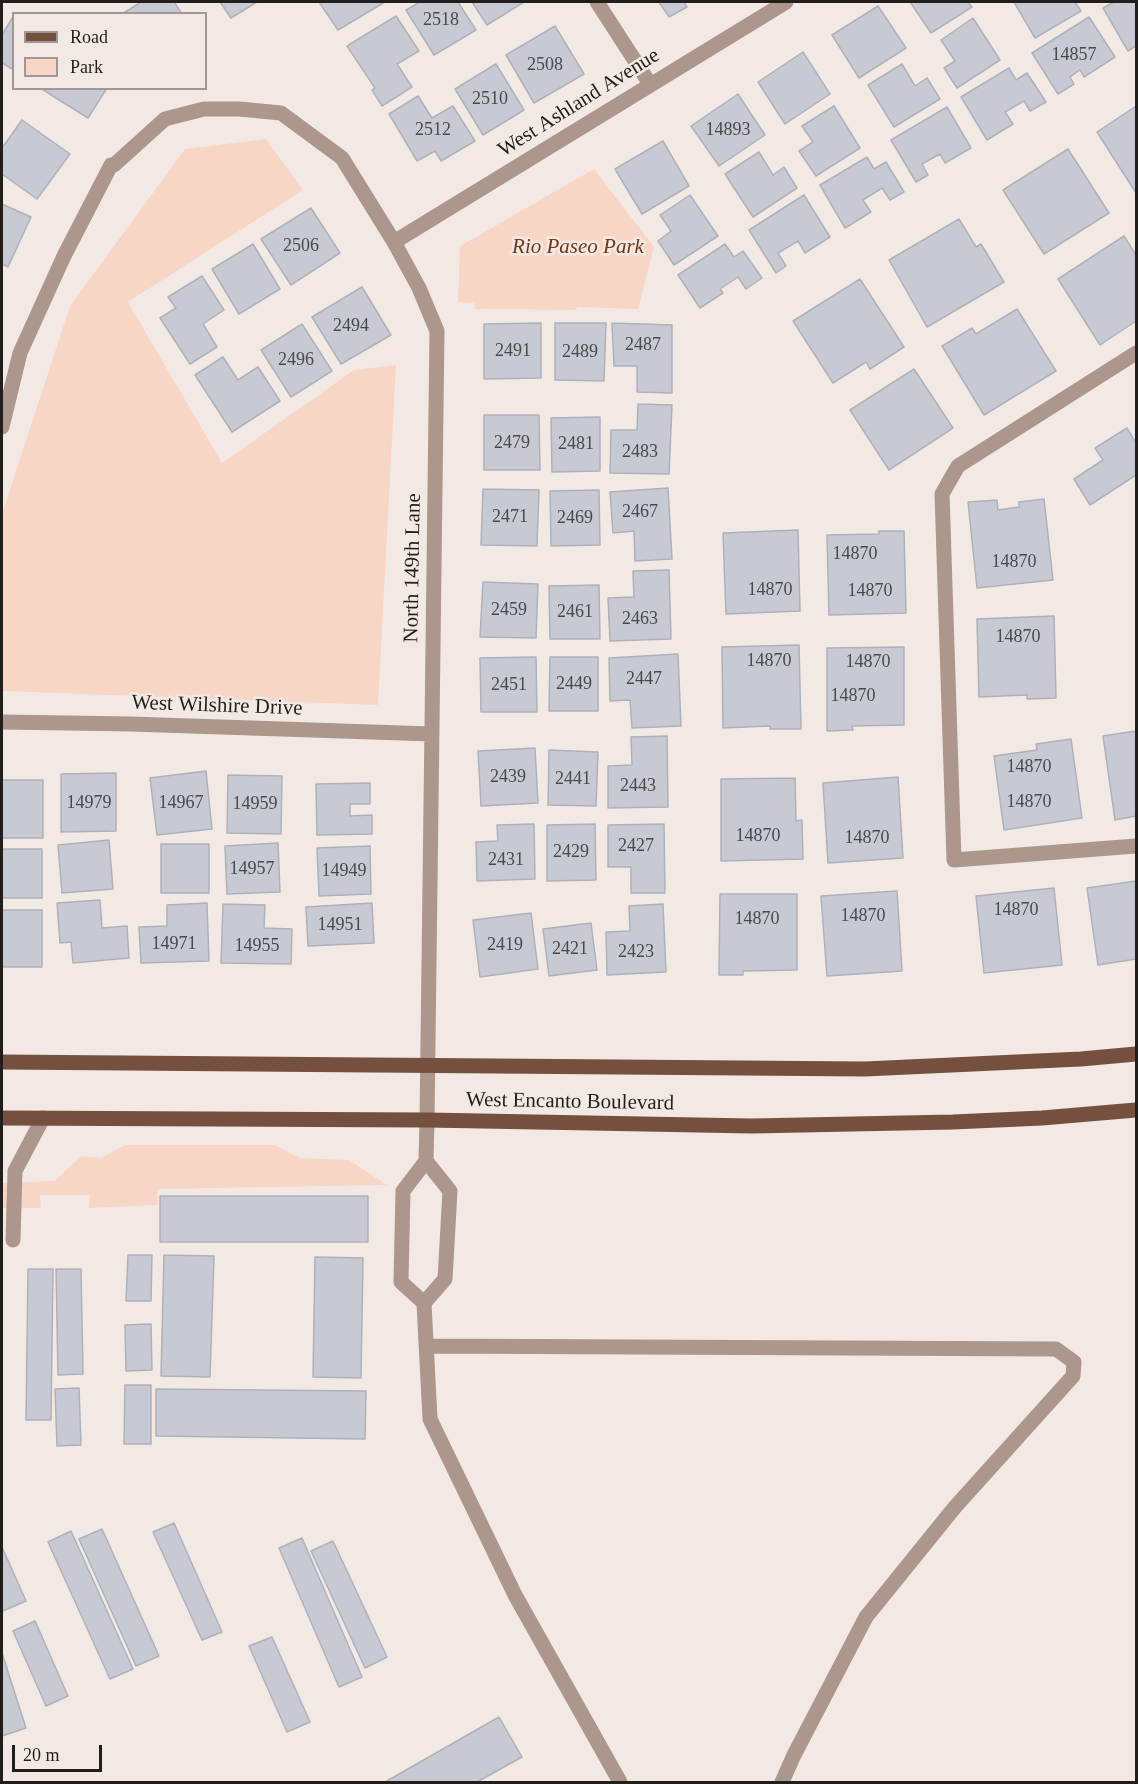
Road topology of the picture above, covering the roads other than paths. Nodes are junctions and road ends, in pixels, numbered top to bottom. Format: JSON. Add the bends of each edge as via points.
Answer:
{"nodes":[{"id":1,"x":597,"y":2,"type":"edge"},
{"id":2,"x":786,"y":2,"type":"edge"},
{"id":3,"x":650,"y":84,"type":"junction"},
{"id":4,"x":394,"y":242,"type":"junction"},
{"id":5,"x":1137,"y":353,"type":"edge"},
{"id":6,"x":2,"y":427,"type":"edge"},
{"id":7,"x":2,"y":722,"type":"edge"},
{"id":8,"x":432,"y":735,"type":"junction"},
{"id":9,"x":1137,"y":846,"type":"edge"},
{"id":10,"x":1137,"y":1053,"type":"edge"},
{"id":11,"x":2,"y":1062,"type":"edge"},
{"id":12,"x":428,"y":1066,"type":"junction"},
{"id":13,"x":1137,"y":1110,"type":"edge"},
{"id":14,"x":2,"y":1118,"type":"edge"},
{"id":15,"x":43,"y":1118,"type":"junction"},
{"id":16,"x":428,"y":1120,"type":"junction"},
{"id":17,"x":426,"y":1161,"type":"junction"},
{"id":18,"x":13,"y":1240,"type":"dead end"},
{"id":19,"x":424,"y":1303,"type":"junction"},
{"id":20,"x":426,"y":1346,"type":"junction"},
{"id":21,"x":620,"y":1782,"type":"edge"},
{"id":22,"x":782,"y":1782,"type":"edge"}],
"edges":[{"from":1,"to":3,"type":"street"},
{"from":2,"to":3,"type":"street","name":"West Ashland Avenue"},
{"from":3,"to":4,"type":"street","name":"West Ashland Avenue"},
{"from":4,"to":6,"type":"street","name":"North 149th Lane","via":[[342,158],[281,112],[204,109],[165,118],[111,165],[20,353]]},
{"from":4,"to":8,"type":"street","name":"North 149th Lane","via":[[437,331]]},
{"from":5,"to":9,"type":"street","via":[[958,466],[942,494],[954,860]]},
{"from":7,"to":8,"type":"street","name":"West Wilshire Drive"},
{"from":8,"to":12,"type":"street","name":"North 149th Lane"},
{"from":10,"to":12,"type":"main road","name":"West Encanto Boulevard","via":[[865,1069]]},
{"from":11,"to":12,"type":"main road","name":"West Encanto Boulevard"},
{"from":12,"to":16,"type":"street","name":"North 149th Lane"},
{"from":13,"to":16,"type":"main road","name":"West Encanto Boulevard","via":[[964,1122],[786,1126]]},
{"from":14,"to":15,"type":"main road","name":"West Encanto Boulevard"},
{"from":15,"to":16,"type":"main road","name":"West Encanto Boulevard"},
{"from":15,"to":18,"type":"street","via":[[15,1171]]},
{"from":16,"to":17,"type":"street","name":"North 149th Lane"},
{"from":17,"to":19,"type":"street","via":[[450,1191],[445,1279]]},
{"from":17,"to":19,"type":"street","via":[[403,1191],[401,1282]]},
{"from":19,"to":20,"type":"street"},
{"from":20,"to":21,"type":"street","via":[[430,1419],[515,1595]]},
{"from":20,"to":22,"type":"street","via":[[1056,1349],[1074,1362],[1073,1376],[956,1507],[866,1617]]}]}
